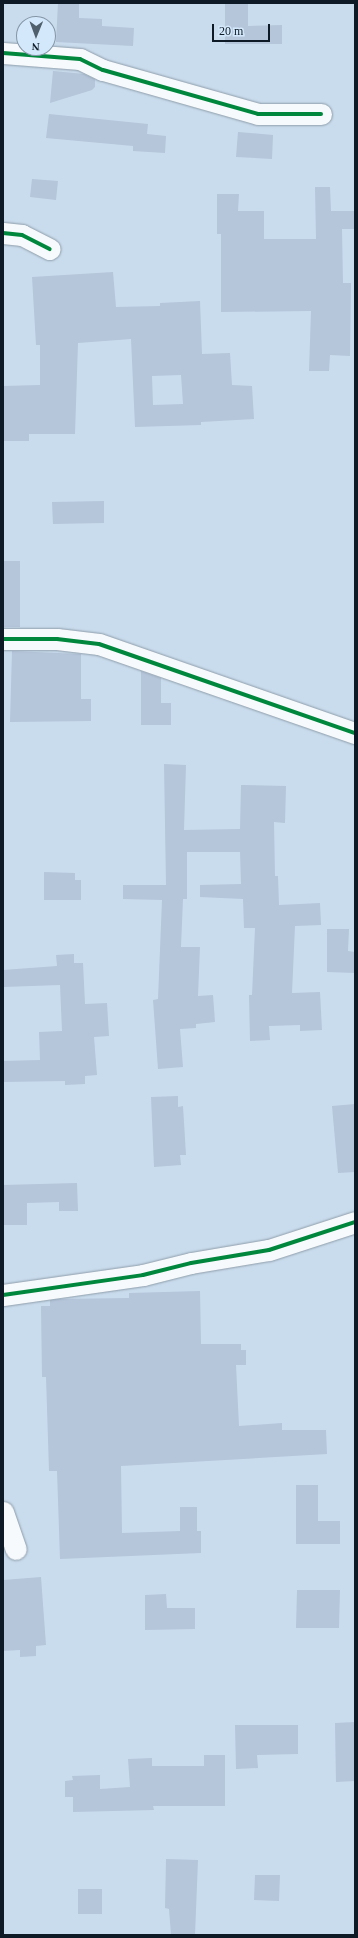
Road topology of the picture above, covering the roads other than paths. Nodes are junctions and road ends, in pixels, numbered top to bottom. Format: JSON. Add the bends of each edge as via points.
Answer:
{"nodes":[{"id":1,"x":3,"y":53,"type":"edge"},
{"id":2,"x":321,"y":114,"type":"dead end"},
{"id":3,"x":3,"y":233,"type":"edge"},
{"id":4,"x":50,"y":249,"type":"dead end"},
{"id":5,"x":3,"y":639,"type":"edge"},
{"id":6,"x":355,"y":733,"type":"edge"},
{"id":7,"x":355,"y":1222,"type":"edge"},
{"id":8,"x":3,"y":1295,"type":"edge"},
{"id":9,"x":3,"y":1512,"type":"edge"},
{"id":10,"x":16,"y":1549,"type":"dead end"}],
"edges":[{"from":1,"to":2,"type":"street","via":[[80,59],[103,70],[258,114]]},
{"from":3,"to":4,"type":"street","via":[[22,235]]},
{"from":5,"to":6,"type":"street","via":[[57,639],[99,644]]},
{"from":7,"to":8,"type":"street","via":[[269,1250],[191,1263],[143,1275]]},
{"from":9,"to":10,"type":"street"}]}
